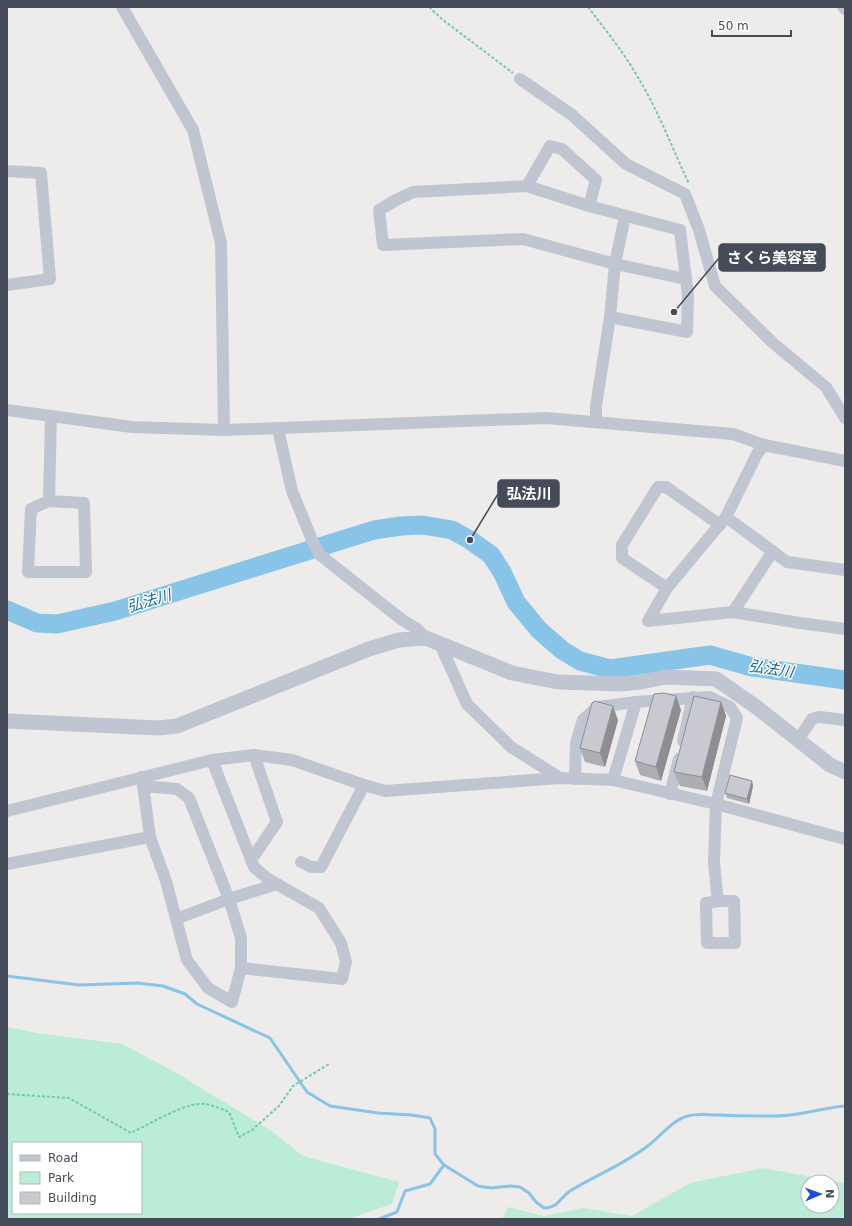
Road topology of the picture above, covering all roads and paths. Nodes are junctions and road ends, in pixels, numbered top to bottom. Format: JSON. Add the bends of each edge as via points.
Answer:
{"nodes":[{"id":1,"x":122,"y":7,"type":"edge"},
{"id":2,"x":429,"y":7,"type":"edge"},
{"id":3,"x":588,"y":7,"type":"edge"},
{"id":4,"x":520,"y":78,"type":"joint"},
{"id":5,"x":7,"y":171,"type":"edge"},
{"id":6,"x":526,"y":186,"type":"junction"},
{"id":7,"x":685,"y":194,"type":"junction"},
{"id":8,"x":589,"y":206,"type":"junction"},
{"id":9,"x":625,"y":216,"type":"junction"},
{"id":10,"x":615,"y":264,"type":"junction"},
{"id":11,"x":686,"y":279,"type":"junction"},
{"id":12,"x":7,"y":285,"type":"edge"},
{"id":13,"x":610,"y":317,"type":"junction"},
{"id":14,"x":7,"y":410,"type":"edge"},
{"id":15,"x":51,"y":416,"type":"junction"},
{"id":16,"x":845,"y":418,"type":"edge"},
{"id":17,"x":596,"y":421,"type":"junction"},
{"id":18,"x":278,"y":429,"type":"junction"},
{"id":19,"x":224,"y":430,"type":"junction"},
{"id":20,"x":764,"y":446,"type":"junction"},
{"id":21,"x":845,"y":461,"type":"edge"},
{"id":22,"x":49,"y":501,"type":"junction"},
{"id":23,"x":723,"y":521,"type":"junction"},
{"id":24,"x":773,"y":551,"type":"junction"},
{"id":25,"x":845,"y":570,"type":"edge"},
{"id":26,"x":667,"y":588,"type":"junction"},
{"id":27,"x":733,"y":612,"type":"junction"},
{"id":28,"x":845,"y":629,"type":"edge"},
{"id":29,"x":426,"y":638,"type":"junction"},
{"id":30,"x":440,"y":644,"type":"junction"},
{"id":31,"x":693,"y":697,"type":"junction"},
{"id":32,"x":636,"y":702,"type":"junction"},
{"id":33,"x":845,"y":720,"type":"edge"},
{"id":34,"x":7,"y":722,"type":"edge"},
{"id":35,"x":798,"y":740,"type":"junction"},
{"id":36,"x":254,"y":755,"type":"junction"},
{"id":37,"x":212,"y":760,"type":"junction"},
{"id":38,"x":845,"y":772,"type":"edge"},
{"id":39,"x":560,"y":778,"type":"junction"},
{"id":40,"x":575,"y":779,"type":"junction"},
{"id":41,"x":613,"y":780,"type":"junction"},
{"id":42,"x":142,"y":782,"type":"junction"},
{"id":43,"x":364,"y":785,"type":"junction"},
{"id":44,"x":670,"y":794,"type":"junction"},
{"id":45,"x":716,"y":804,"type":"junction"},
{"id":46,"x":7,"y":811,"type":"edge"},
{"id":47,"x":150,"y":837,"type":"junction"},
{"id":48,"x":845,"y":839,"type":"edge"},
{"id":49,"x":251,"y":860,"type":"junction"},
{"id":50,"x":301,"y":862,"type":"dead end"},
{"id":51,"x":7,"y":864,"type":"edge"},
{"id":52,"x":276,"y":884,"type":"junction"},
{"id":53,"x":229,"y":899,"type":"junction"},
{"id":54,"x":719,"y":901,"type":"dead end"},
{"id":55,"x":176,"y":919,"type":"junction"},
{"id":56,"x":241,"y":968,"type":"junction"},
{"id":57,"x":329,"y":1064,"type":"dead end"},
{"id":58,"x":7,"y":1094,"type":"edge"}],
"edges":[{"from":1,"to":19,"type":"street","via":[[193,130],[220,236]]},
{"from":2,"to":4,"type":"path","via":[[442,20]]},
{"from":3,"to":7,"type":"path","via":[[636,73],[690,185]]},
{"from":4,"to":7,"type":"street","via":[[572,115],[626,164]]},
{"from":5,"to":12,"type":"street","via":[[42,173],[50,279]]},
{"from":6,"to":8,"type":"street"},
{"from":6,"to":8,"type":"street","via":[[550,146],[562,148],[596,180]]},
{"from":6,"to":10,"type":"street","via":[[413,192],[379,210],[383,245],[522,238]]},
{"from":7,"to":16,"type":"street","via":[[699,230],[715,286],[772,343],[826,387]]},
{"from":8,"to":9,"type":"street"},
{"from":9,"to":10,"type":"street"},
{"from":9,"to":11,"type":"street","via":[[680,230]]},
{"from":10,"to":11,"type":"street"},
{"from":10,"to":13,"type":"street"},
{"from":11,"to":13,"type":"street","via":[[687,332]]},
{"from":13,"to":17,"type":"street","via":[[596,406]]},
{"from":14,"to":15,"type":"street"},
{"from":15,"to":19,"type":"street","via":[[132,427]]},
{"from":15,"to":22,"type":"street"},
{"from":17,"to":18,"type":"street","via":[[546,418]]},
{"from":17,"to":20,"type":"street","via":[[732,434]]},
{"from":18,"to":19,"type":"street"},
{"from":18,"to":29,"type":"street","via":[[292,491],[320,555]]},
{"from":20,"to":21,"type":"street"},
{"from":20,"to":23,"type":"street","via":[[757,454]]},
{"from":22,"to":22,"type":"street","via":[[84,503],[86,572],[28,572],[31,509]]},
{"from":23,"to":24,"type":"street"},
{"from":23,"to":26,"type":"street"},
{"from":23,"to":26,"type":"street","via":[[666,487],[658,487],[622,545],[622,558]]},
{"from":24,"to":25,"type":"street","via":[[787,562]]},
{"from":24,"to":27,"type":"street"},
{"from":26,"to":27,"type":"street","via":[[648,621]]},
{"from":27,"to":28,"type":"street"},
{"from":29,"to":30,"type":"street"},
{"from":29,"to":34,"type":"street","via":[[399,640],[369,649],[177,726],[160,728]]},
{"from":30,"to":35,"type":"street","via":[[512,673],[558,682],[620,684],[666,677],[716,680],[755,706]]},
{"from":30,"to":39,"type":"street","via":[[467,704],[510,747]]},
{"from":31,"to":32,"type":"street"},
{"from":31,"to":44,"type":"street"},
{"from":31,"to":45,"type":"street","via":[[709,697],[730,707],[737,718]]},
{"from":32,"to":40,"type":"street","via":[[597,707],[583,720],[576,743]]},
{"from":32,"to":41,"type":"street"},
{"from":33,"to":35,"type":"street","via":[[819,717],[812,719]]},
{"from":35,"to":38,"type":"street","via":[[830,765]]},
{"from":36,"to":37,"type":"street"},
{"from":36,"to":43,"type":"street","via":[[292,760]]},
{"from":36,"to":49,"type":"street","via":[[277,822]]},
{"from":37,"to":42,"type":"street"},
{"from":37,"to":49,"type":"street"},
{"from":39,"to":40,"type":"street"},
{"from":39,"to":43,"type":"street","via":[[385,791]]},
{"from":40,"to":41,"type":"street"},
{"from":41,"to":44,"type":"street"},
{"from":42,"to":46,"type":"street"},
{"from":42,"to":47,"type":"street"},
{"from":42,"to":53,"type":"street","via":[[177,789],[189,798]]},
{"from":43,"to":50,"type":"street","via":[[321,867],[311,867]]},
{"from":44,"to":45,"type":"street"},
{"from":45,"to":48,"type":"street"},
{"from":45,"to":54,"type":"street","via":[[714,862]]},
{"from":47,"to":51,"type":"street"},
{"from":47,"to":55,"type":"street"},
{"from":49,"to":52,"type":"street","via":[[254,866]]},
{"from":52,"to":53,"type":"street"},
{"from":52,"to":56,"type":"street","via":[[319,908],[341,943],[346,962],[342,979]]},
{"from":53,"to":55,"type":"street"},
{"from":53,"to":56,"type":"street","via":[[241,938]]},
{"from":55,"to":56,"type":"street","via":[[187,960],[208,988],[232,1002]]},
{"from":57,"to":58,"type":"path","via":[[293,1086],[279,1106],[252,1130],[238,1137],[229,1112],[215,1106],[198,1104],[183,1108],[131,1133],[69,1098]]}]}
